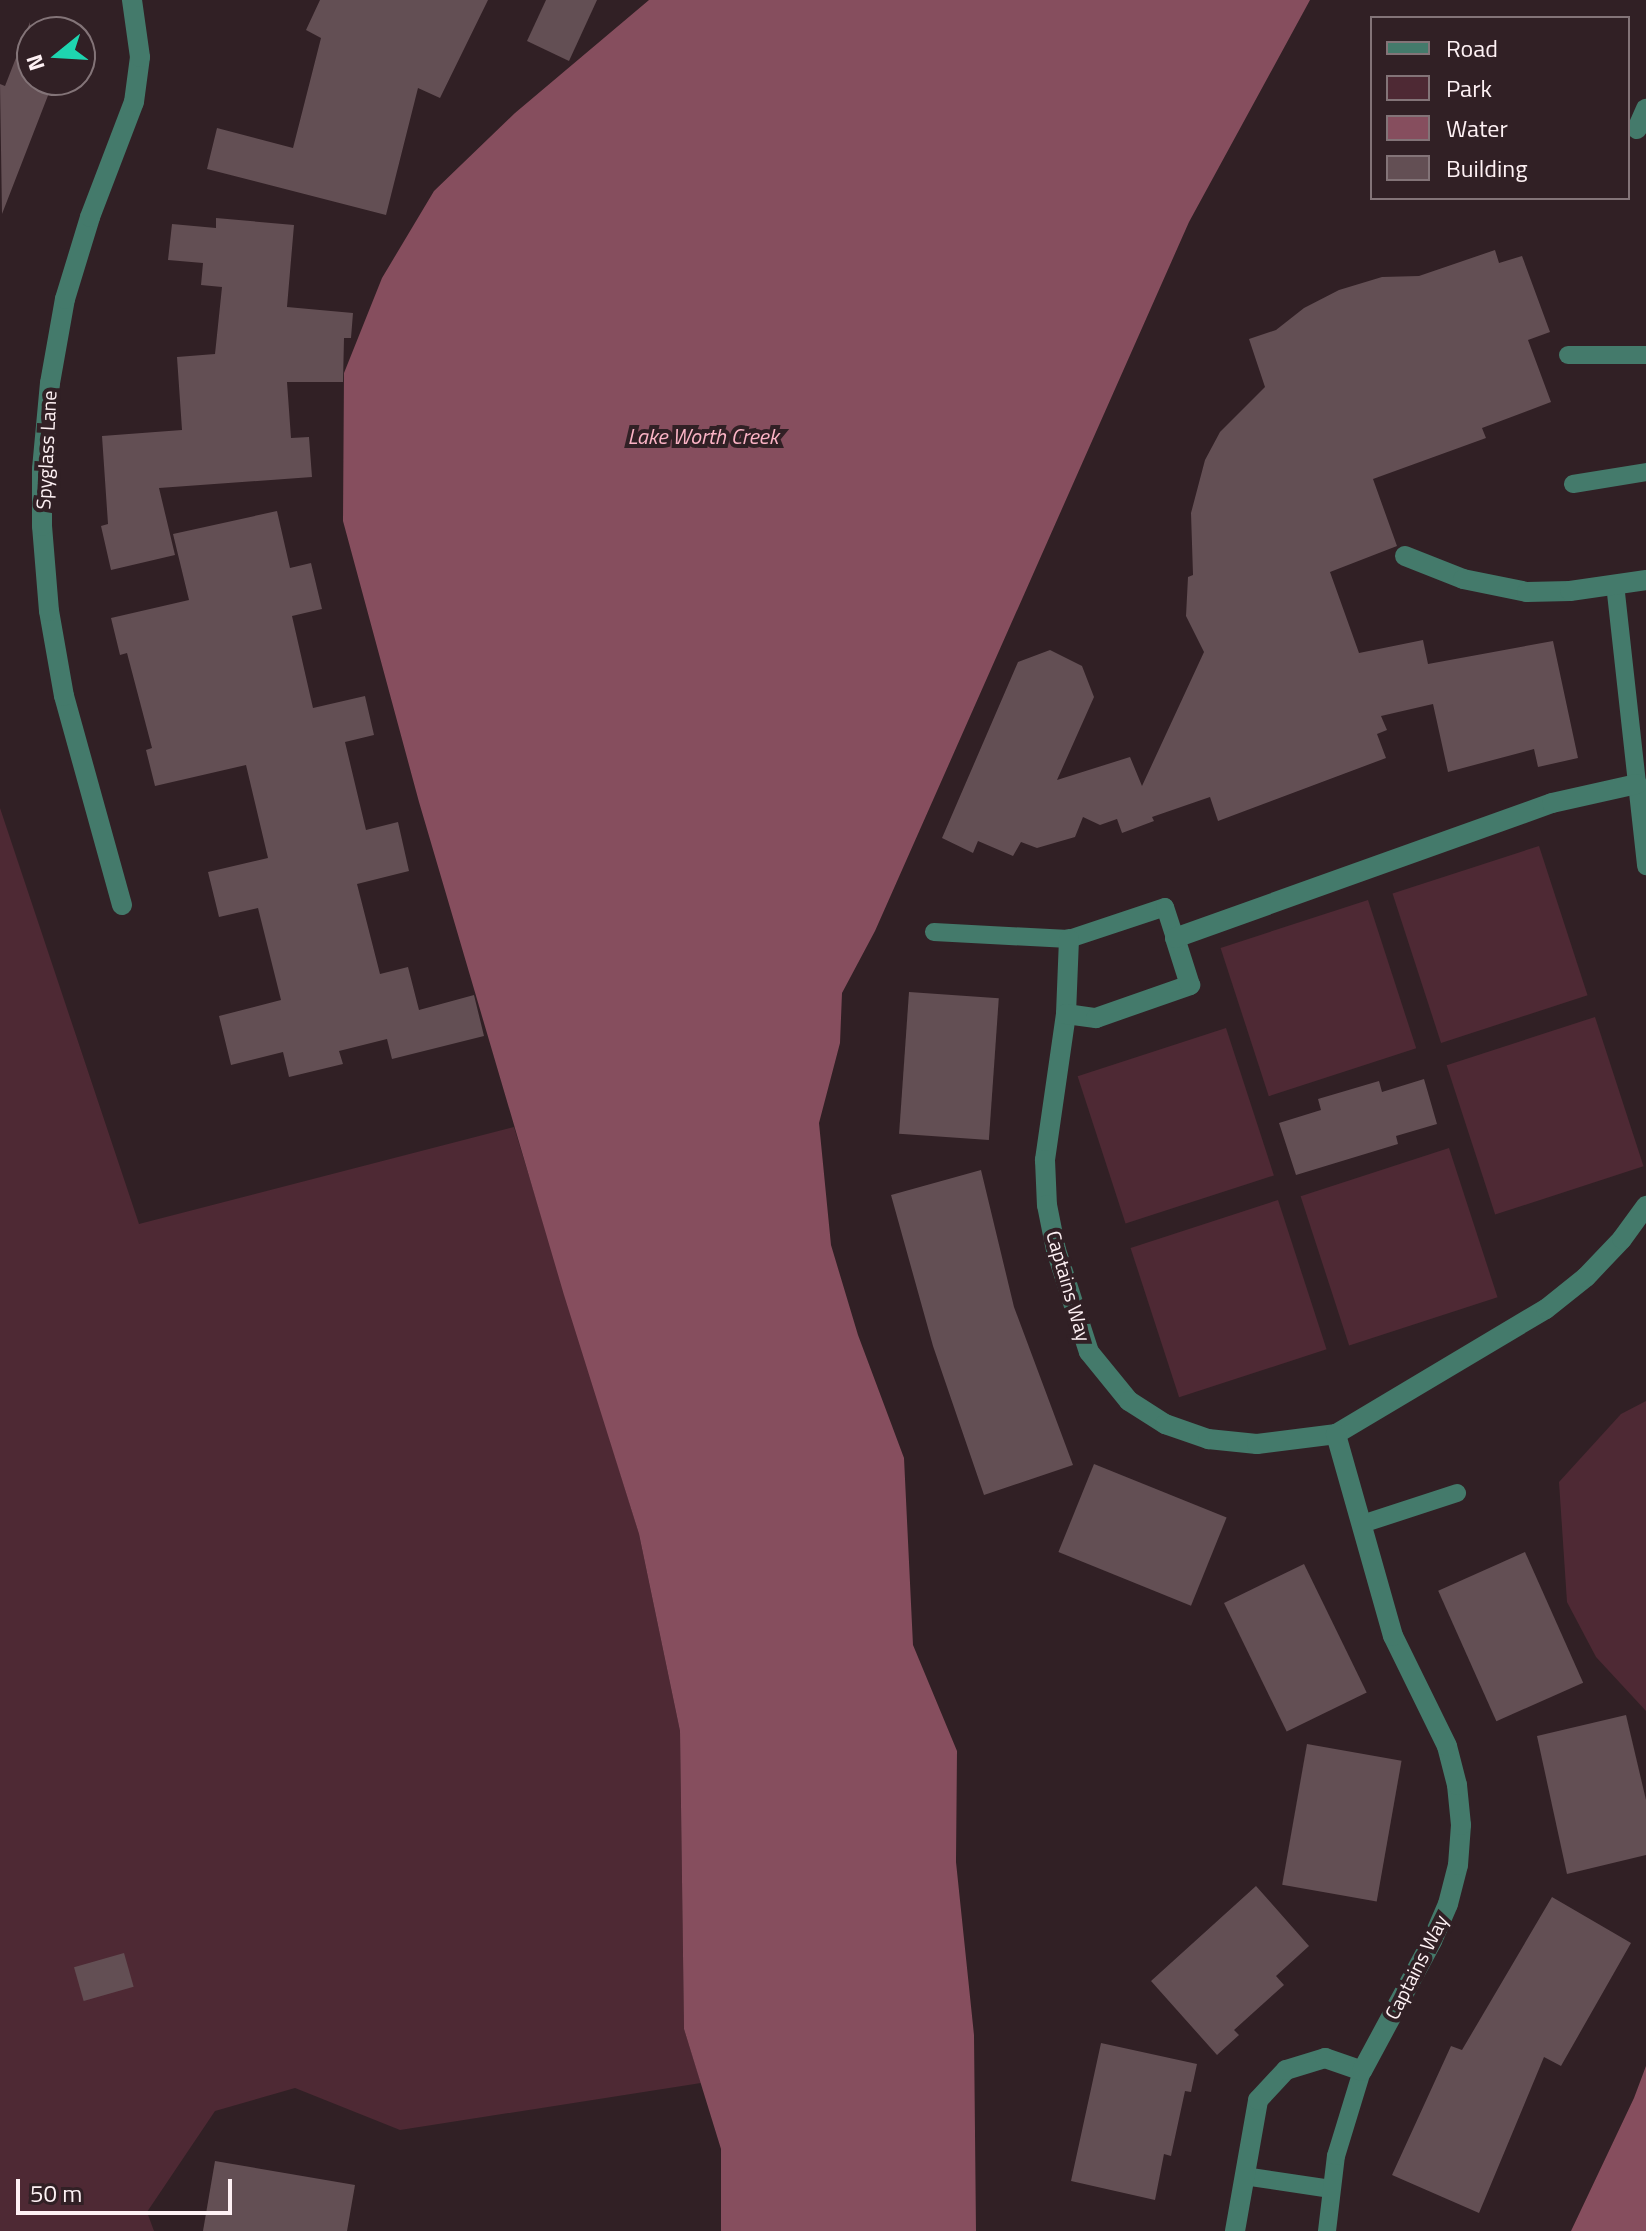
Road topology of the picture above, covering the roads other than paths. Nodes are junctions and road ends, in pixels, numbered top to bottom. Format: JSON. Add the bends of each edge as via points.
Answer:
{"nodes":[{"id":1,"x":132,"y":0,"type":"edge"},
{"id":2,"x":1646,"y":109,"type":"edge"},
{"id":3,"x":1642,"y":130,"type":"edge"},
{"id":4,"x":1568,"y":355,"type":"dead end"},
{"id":5,"x":1646,"y":355,"type":"edge"},
{"id":6,"x":1646,"y":472,"type":"edge"},
{"id":7,"x":1573,"y":484,"type":"dead end"},
{"id":8,"x":1405,"y":556,"type":"dead end"},
{"id":9,"x":1646,"y":580,"type":"edge"},
{"id":10,"x":1615,"y":584,"type":"junction"},
{"id":11,"x":1637,"y":784,"type":"junction"},
{"id":12,"x":1646,"y":866,"type":"edge"},
{"id":13,"x":122,"y":905,"type":"dead end"},
{"id":14,"x":934,"y":932,"type":"dead end"},
{"id":15,"x":1175,"y":938,"type":"junction"},
{"id":16,"x":1069,"y":939,"type":"junction"},
{"id":17,"x":1066,"y":1014,"type":"junction"},
{"id":18,"x":1646,"y":1206,"type":"edge"},
{"id":19,"x":1336,"y":1434,"type":"junction"},
{"id":20,"x":1457,"y":1493,"type":"dead end"},
{"id":21,"x":1362,"y":1524,"type":"junction"},
{"id":22,"x":1362,"y":2071,"type":"junction"},
{"id":23,"x":1244,"y":2176,"type":"junction"},
{"id":24,"x":1331,"y":2189,"type":"junction"},
{"id":25,"x":1235,"y":2231,"type":"edge"},
{"id":26,"x":1327,"y":2231,"type":"edge"}],
"edges":[{"from":1,"to":13,"type":"street","name":"Spyglass Lane","via":[[139,79],[65,299],[50,383],[42,483],[49,611],[64,696]]},
{"from":2,"to":3,"type":"street"},
{"from":4,"to":5,"type":"lane"},
{"from":6,"to":7,"type":"lane"},
{"from":8,"to":10,"type":"street","via":[[1463,579],[1520,591]]},
{"from":9,"to":10,"type":"street"},
{"from":10,"to":11,"type":"lane"},
{"from":11,"to":12,"type":"lane"},
{"from":11,"to":15,"type":"street","via":[[1552,803]]},
{"from":14,"to":16,"type":"lane"},
{"from":15,"to":16,"type":"lane","via":[[1165,907]]},
{"from":15,"to":17,"type":"street","via":[[1190,985],[1096,1018]]},
{"from":16,"to":17,"type":"street","name":"Captains Way"},
{"from":17,"to":19,"type":"street","name":"Captains Way","via":[[1045,1160],[1047,1205],[1080,1332],[1100,1370],[1146,1414],[1208,1439],[1270,1444]]},
{"from":18,"to":19,"type":"street","name":"Captains Way","via":[[1586,1277],[1546,1309]]},
{"from":19,"to":21,"type":"street","name":"Captains Way"},
{"from":20,"to":21,"type":"lane"},
{"from":21,"to":22,"type":"street","name":"Captains Way","via":[[1393,1636],[1447,1746],[1461,1825],[1448,1904]]},
{"from":22,"to":23,"type":"street","via":[[1325,2058],[1286,2070],[1258,2100]]},
{"from":22,"to":24,"type":"lane"},
{"from":23,"to":24,"type":"lane"},
{"from":23,"to":25,"type":"street"},
{"from":24,"to":26,"type":"lane"}]}
